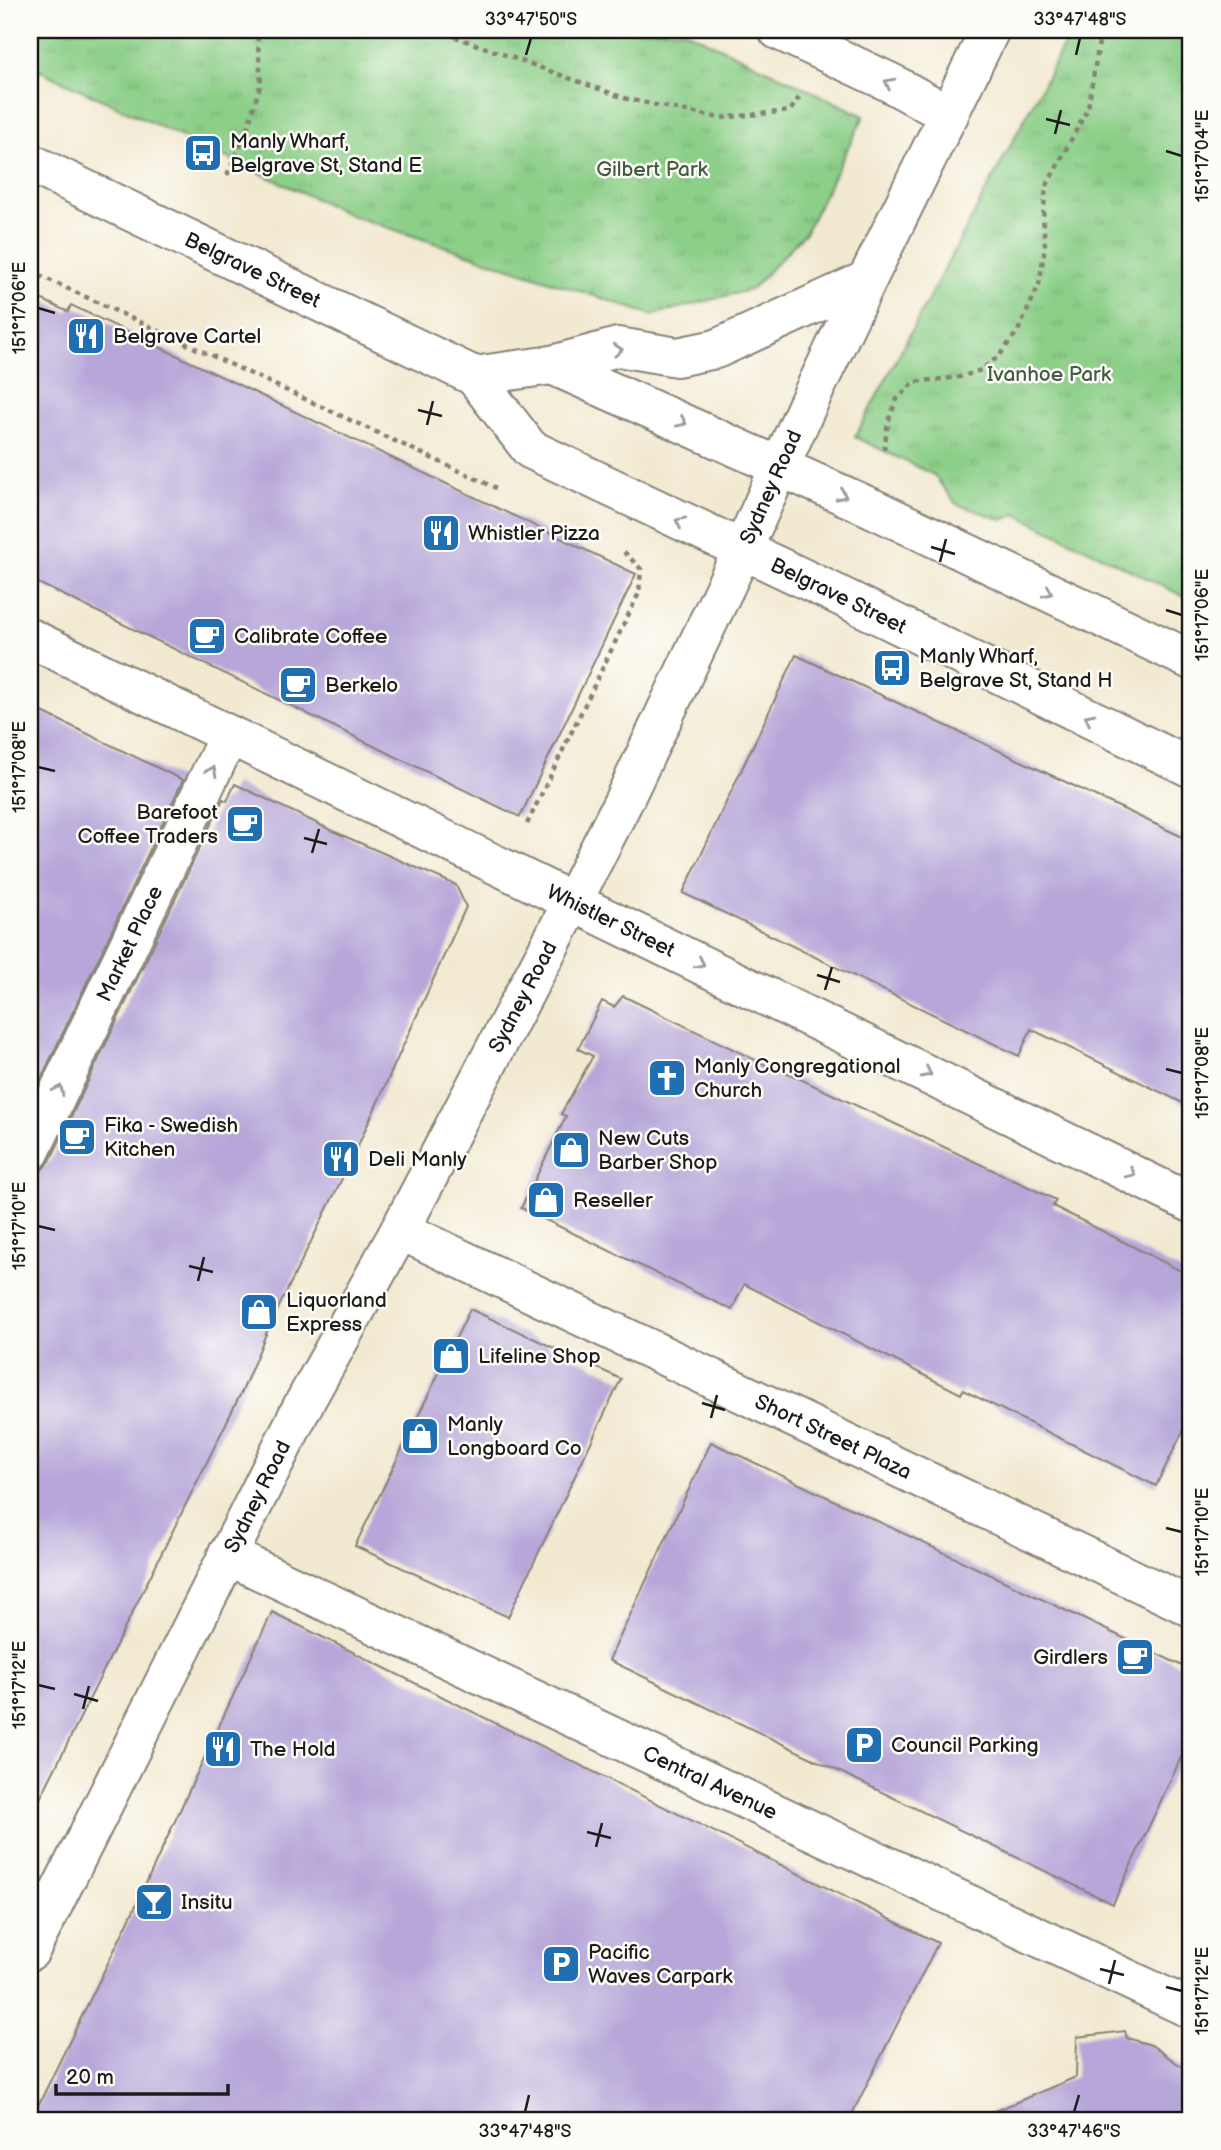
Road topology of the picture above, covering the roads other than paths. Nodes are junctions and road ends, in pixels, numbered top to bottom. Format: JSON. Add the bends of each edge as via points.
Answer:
{"nodes":[{"id":1,"x":778,"y":30,"type":"edge"},
{"id":2,"x":990,"y":30,"type":"edge"},
{"id":3,"x":949,"y":115,"type":"junction"},
{"id":4,"x":30,"y":163,"type":"edge"},
{"id":5,"x":867,"y":280,"type":"junction"},
{"id":6,"x":552,"y":365,"type":"junction"},
{"id":7,"x":474,"y":376,"type":"junction"},
{"id":8,"x":780,"y":466,"type":"junction"},
{"id":9,"x":742,"y":551,"type":"junction"},
{"id":10,"x":30,"y":638,"type":"edge"},
{"id":11,"x":1191,"y":660,"type":"edge"},
{"id":12,"x":229,"y":735,"type":"junction"},
{"id":13,"x":1191,"y":768,"type":"edge"},
{"id":14,"x":573,"y":901,"type":"junction"},
{"id":15,"x":30,"y":1152,"type":"edge"},
{"id":16,"x":1191,"y":1203,"type":"edge"},
{"id":17,"x":400,"y":1230,"type":"junction"},
{"id":18,"x":227,"y":1555,"type":"junction"},
{"id":19,"x":1191,"y":1607,"type":"edge"},
{"id":20,"x":30,"y":1951,"type":"edge"},
{"id":21,"x":1191,"y":2009,"type":"edge"}],
"edges":[{"from":3,"to":1,"type":"street","one_way":true},
{"from":2,"to":3,"type":"street","name":"Sydney Road"},
{"from":3,"to":5,"type":"street","name":"Sydney Road"},
{"from":4,"to":7,"type":"street","name":"Belgrave Street"},
{"from":6,"to":5,"type":"street","one_way":true,"via":[[618,347],[677,357],[716,349]]},
{"from":5,"to":8,"type":"street","name":"Sydney Road"},
{"from":6,"to":7,"type":"street"},
{"from":6,"to":8,"type":"street","one_way":true},
{"from":9,"to":7,"type":"street","name":"Belgrave Street","one_way":true,"via":[[530,450]]},
{"from":8,"to":9,"type":"street","name":"Sydney Road"},
{"from":8,"to":11,"type":"street","one_way":true},
{"from":13,"to":9,"type":"street","name":"Belgrave Street","one_way":true},
{"from":9,"to":14,"type":"street","name":"Sydney Road"},
{"from":10,"to":12,"type":"street","name":"Whistler Street"},
{"from":12,"to":14,"type":"street","name":"Whistler Street"},
{"from":15,"to":12,"type":"street","name":"Market Place","one_way":true},
{"from":14,"to":16,"type":"street","name":"Whistler Street","one_way":true},
{"from":14,"to":17,"type":"street","name":"Sydney Road"},
{"from":17,"to":18,"type":"street","name":"Sydney Road"},
{"from":17,"to":19,"type":"street","name":"Short Street Plaza"},
{"from":18,"to":20,"type":"street","name":"Sydney Road"},
{"from":18,"to":21,"type":"street","name":"Central Avenue"}]}
